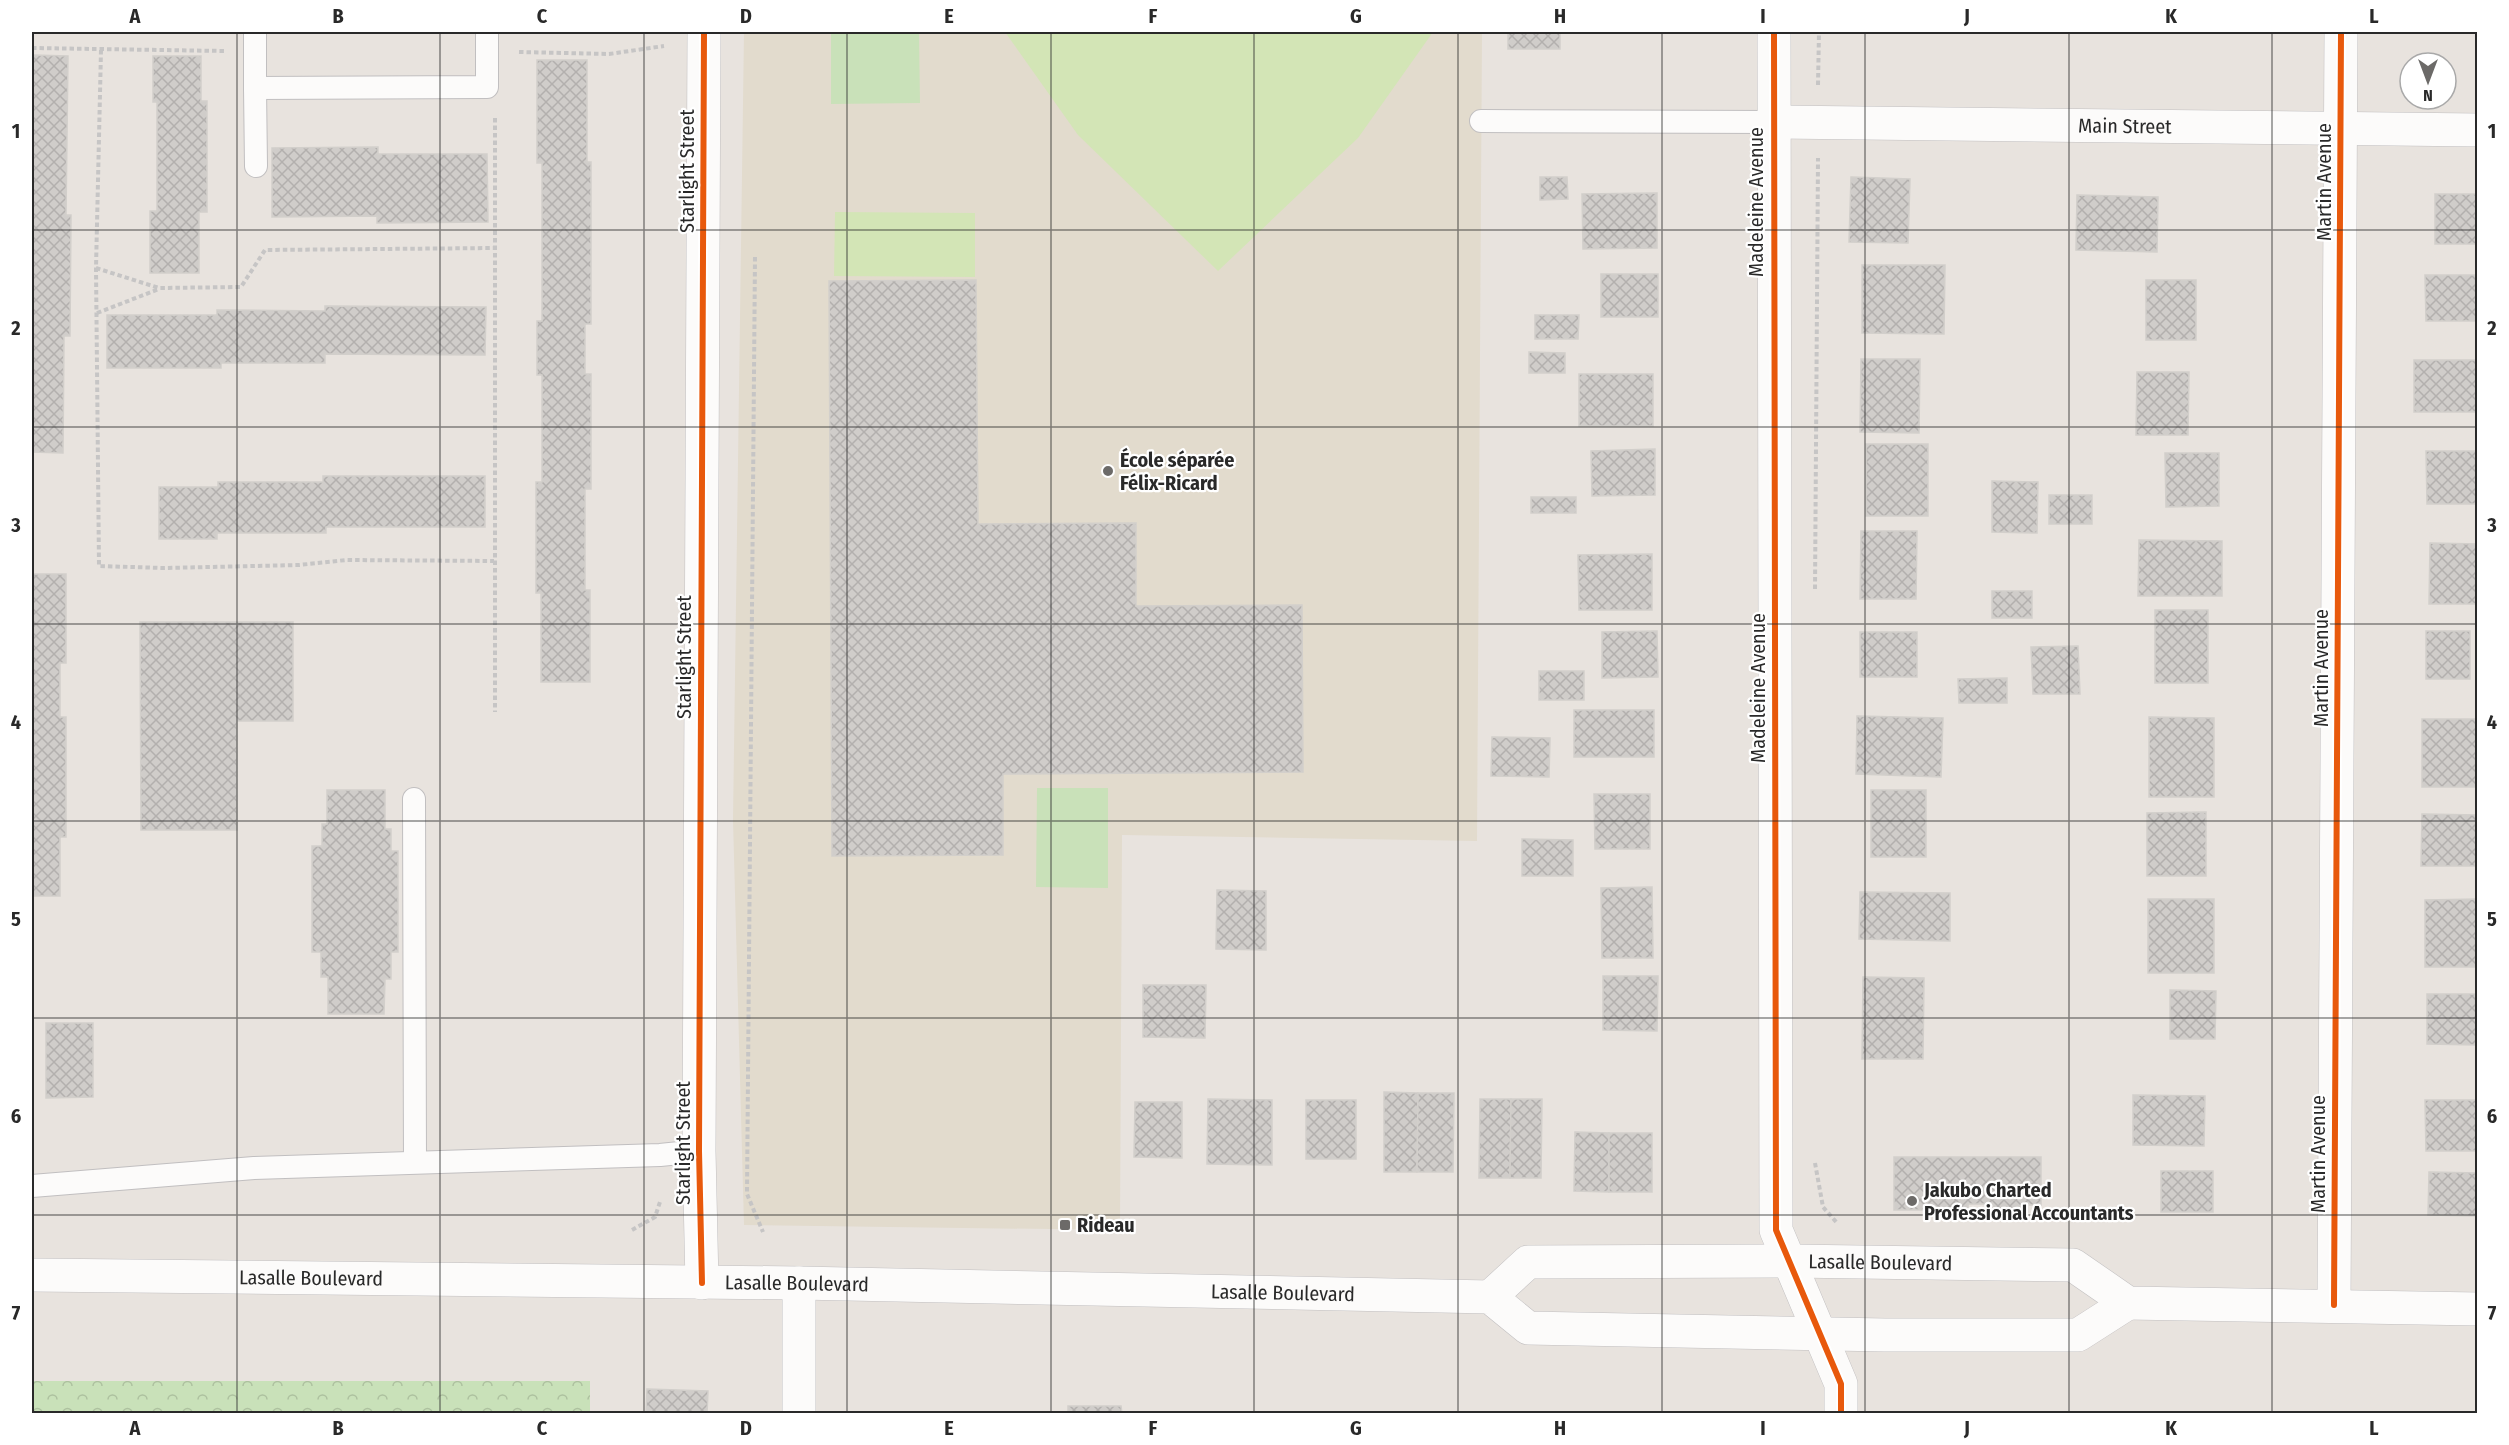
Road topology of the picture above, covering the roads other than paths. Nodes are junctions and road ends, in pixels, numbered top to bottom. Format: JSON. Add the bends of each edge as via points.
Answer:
{"nodes":[{"id":1,"x":704,"y":32,"type":"edge"},
{"id":2,"x":1774,"y":32,"type":"edge"},
{"id":3,"x":2341,"y":32,"type":"edge"},
{"id":4,"x":255,"y":41,"type":"edge"},
{"id":5,"x":487,"y":42,"type":"edge"},
{"id":6,"x":255,"y":88,"type":"junction"},
{"id":7,"x":1481,"y":121,"type":"dead end"},
{"id":8,"x":1773,"y":122,"type":"junction"},
{"id":9,"x":2341,"y":129,"type":"junction"},
{"id":10,"x":2478,"y":130,"type":"edge"},
{"id":11,"x":256,"y":166,"type":"dead end"},
{"id":12,"x":414,"y":799,"type":"dead end"},
{"id":13,"x":699,"y":1151,"type":"junction"},
{"id":14,"x":415,"y":1162,"type":"junction"},
{"id":15,"x":32,"y":1186,"type":"edge"},
{"id":16,"x":1791,"y":1261,"type":"junction"},
{"id":17,"x":32,"y":1275,"type":"edge"},
{"id":18,"x":702,"y":1283,"type":"junction"},
{"id":19,"x":799,"y":1283,"type":"junction"},
{"id":20,"x":1490,"y":1297,"type":"junction"},
{"id":21,"x":2128,"y":1302,"type":"junction"},
{"id":22,"x":2334,"y":1305,"type":"junction"},
{"id":23,"x":2478,"y":1309,"type":"edge"},
{"id":24,"x":1821,"y":1335,"type":"junction"},
{"id":25,"x":799,"y":1413,"type":"edge"},
{"id":26,"x":1841,"y":1413,"type":"edge"}],
"edges":[{"from":1,"to":13,"type":"street","name":"Starlight Street"},
{"from":2,"to":8,"type":"street","name":"Madeleine Avenue"},
{"from":3,"to":9,"type":"street","name":"Martin Avenue"},
{"from":4,"to":6,"type":"lane"},
{"from":5,"to":6,"type":"lane","via":[[487,87]]},
{"from":6,"to":11,"type":"lane"},
{"from":7,"to":8,"type":"lane"},
{"from":8,"to":9,"type":"street","name":"Main Street"},
{"from":8,"to":16,"type":"street","name":"Madeleine Avenue","via":[[1776,1230]]},
{"from":9,"to":10,"type":"street","name":"Main Street"},
{"from":9,"to":22,"type":"street","name":"Martin Avenue"},
{"from":12,"to":14,"type":"lane"},
{"from":13,"to":14,"type":"lane"},
{"from":13,"to":18,"type":"street","name":"Starlight Street"},
{"from":14,"to":15,"type":"lane","via":[[254,1168]]},
{"from":16,"to":20,"type":"street","name":"Lasalle Boulevard","via":[[1528,1262]]},
{"from":16,"to":21,"type":"street","name":"Lasalle Boulevard","via":[[2073,1265]]},
{"from":16,"to":24,"type":"street","name":"Madeleine Avenue"},
{"from":17,"to":18,"type":"street","name":"Lasalle Boulevard"},
{"from":18,"to":19,"type":"street","name":"Lasalle Boulevard"},
{"from":19,"to":20,"type":"street","name":"Lasalle Boulevard"},
{"from":19,"to":25,"type":"street"},
{"from":20,"to":24,"type":"street","via":[[1528,1328]]},
{"from":21,"to":22,"type":"street"},
{"from":21,"to":24,"type":"street","via":[[2078,1335]]},
{"from":22,"to":23,"type":"street"},
{"from":24,"to":26,"type":"street","name":"Madeleine Avenue","via":[[1841,1384]]}]}
